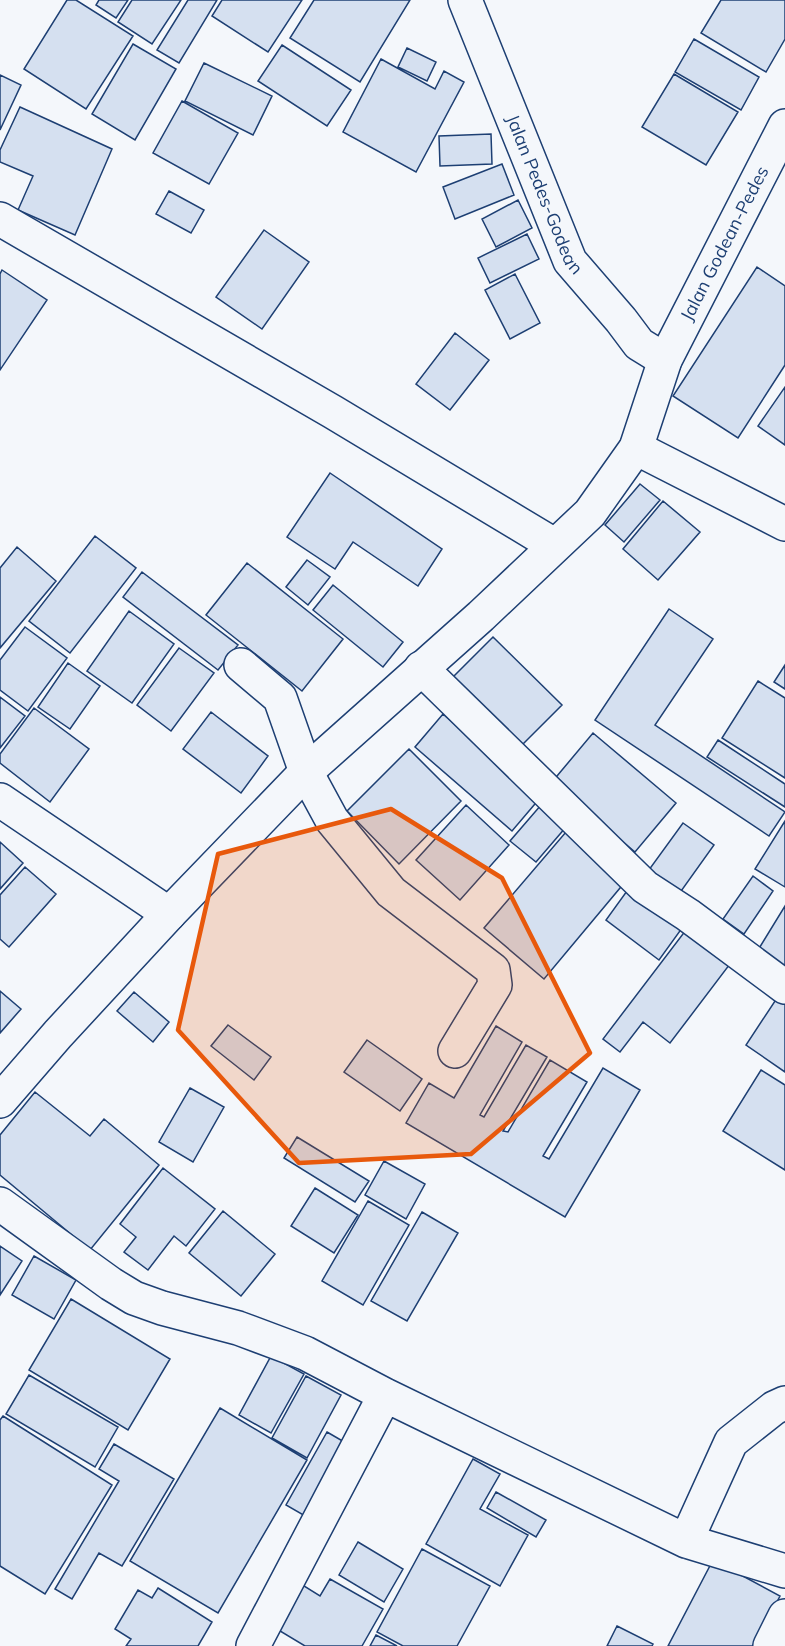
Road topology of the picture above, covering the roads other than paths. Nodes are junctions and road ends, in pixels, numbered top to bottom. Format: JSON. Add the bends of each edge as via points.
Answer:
{"nodes":[{"id":1,"x":465,"y":0,"type":"edge"},
{"id":2,"x":785,"y":126,"type":"edge"},
{"id":3,"x":0,"y":219,"type":"edge"},
{"id":4,"x":665,"y":360,"type":"junction"},
{"id":5,"x":636,"y":448,"type":"junction"},
{"id":6,"x":785,"y":524,"type":"edge"},
{"id":7,"x":555,"y":545,"type":"junction"},
{"id":8,"x":241,"y":665,"type":"dead end"},
{"id":9,"x":422,"y":668,"type":"junction"},
{"id":10,"x":306,"y":772,"type":"junction"},
{"id":11,"x":0,"y":800,"type":"edge"},
{"id":12,"x":169,"y":914,"type":"junction"},
{"id":13,"x":785,"y":987,"type":"edge"},
{"id":14,"x":455,"y":1051,"type":"dead end"},
{"id":15,"x":0,"y":1101,"type":"edge"},
{"id":16,"x":0,"y":1204,"type":"edge"},
{"id":17,"x":385,"y":1395,"type":"junction"},
{"id":18,"x":785,"y":1404,"type":"edge"},
{"id":19,"x":686,"y":1541,"type":"junction"},
{"id":20,"x":785,"y":1571,"type":"edge"},
{"id":21,"x":785,"y":1616,"type":"edge"},
{"id":22,"x":266,"y":1642,"type":"edge"},
{"id":23,"x":770,"y":1646,"type":"edge"}],
"edges":[{"from":1,"to":4,"type":"street","name":"Jalan Pedes-Godean","via":[[570,261],[639,344]]},
{"from":2,"to":4,"type":"street","name":"Jalan Godean-Pedes"},
{"from":3,"to":7,"type":"street"},
{"from":4,"to":5,"type":"street","name":"Jalan Godean-Pedes"},
{"from":5,"to":6,"type":"street"},
{"from":5,"to":7,"type":"street","name":"Jalan Godean-Pedes","via":[[590,513]]},
{"from":7,"to":9,"type":"street","name":"Jalan Godean-Pedes"},
{"from":8,"to":10,"type":"street","via":[[280,698]]},
{"from":9,"to":10,"type":"street","name":"Jalan Godean-Pedes"},
{"from":9,"to":13,"type":"street","via":[[645,887]]},
{"from":10,"to":12,"type":"street","name":"Jalan Godean-Pedes"},
{"from":10,"to":14,"type":"street","via":[[332,820],[391,892],[493,970],[495,985]]},
{"from":11,"to":12,"type":"street"},
{"from":12,"to":15,"type":"street","name":"Jalan Godean-Pedes"},
{"from":16,"to":17,"type":"street","via":[[134,1298],[238,1328],[305,1353]]},
{"from":17,"to":19,"type":"street"},
{"from":17,"to":22,"type":"street"},
{"from":18,"to":19,"type":"street","via":[[774,1408],[731,1442]]},
{"from":19,"to":20,"type":"street"},
{"from":21,"to":23,"type":"street"}]}
